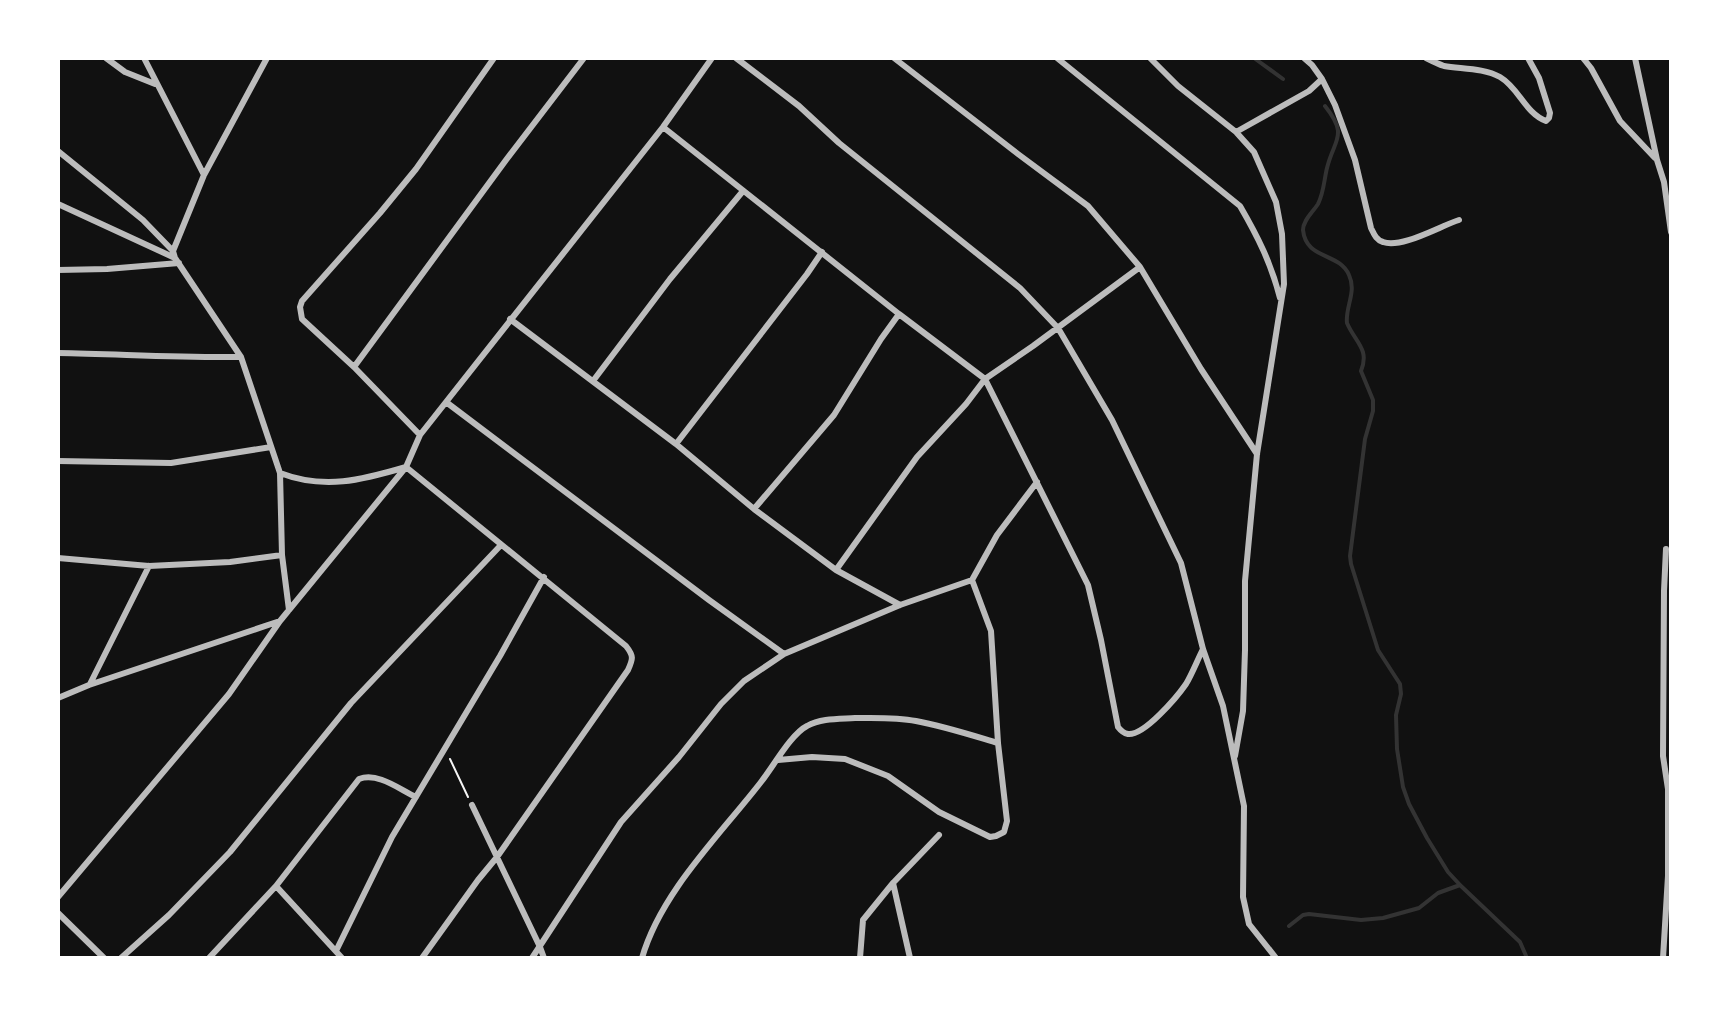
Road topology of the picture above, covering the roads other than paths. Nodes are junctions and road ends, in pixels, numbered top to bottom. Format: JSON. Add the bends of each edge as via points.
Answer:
{"nodes":[{"id":1,"x":106,"y":58,"type":"edge"},
{"id":2,"x":144,"y":58,"type":"edge"},
{"id":3,"x":267,"y":58,"type":"edge"},
{"id":4,"x":494,"y":58,"type":"edge"},
{"id":5,"x":584,"y":58,"type":"edge"},
{"id":6,"x":712,"y":58,"type":"edge"},
{"id":7,"x":736,"y":58,"type":"edge"},
{"id":8,"x":894,"y":58,"type":"edge"},
{"id":9,"x":1057,"y":58,"type":"edge"},
{"id":10,"x":1150,"y":58,"type":"edge"},
{"id":11,"x":1304,"y":58,"type":"edge"},
{"id":12,"x":1426,"y":58,"type":"edge"},
{"id":13,"x":1528,"y":58,"type":"edge"},
{"id":14,"x":1583,"y":58,"type":"edge"},
{"id":15,"x":1635,"y":58,"type":"edge"},
{"id":16,"x":1322,"y":79,"type":"junction"},
{"id":17,"x":157,"y":85,"type":"junction"},
{"id":18,"x":663,"y":127,"type":"junction"},
{"id":19,"x":1236,"y":132,"type":"junction"},
{"id":20,"x":58,"y":151,"type":"edge"},
{"id":21,"x":1657,"y":160,"type":"junction"},
{"id":22,"x":204,"y":175,"type":"junction"},
{"id":23,"x":743,"y":191,"type":"junction"},
{"id":24,"x":58,"y":204,"type":"edge"},
{"id":25,"x":1459,"y":220,"type":"dead end"},
{"id":26,"x":1671,"y":232,"type":"edge"},
{"id":27,"x":822,"y":252,"type":"junction"},
{"id":28,"x":175,"y":257,"type":"junction"},
{"id":29,"x":1140,"y":267,"type":"junction"},
{"id":30,"x":58,"y":270,"type":"edge"},
{"id":31,"x":1281,"y":302,"type":"junction"},
{"id":32,"x":899,"y":314,"type":"junction"},
{"id":33,"x":510,"y":319,"type":"junction"},
{"id":34,"x":1058,"y":328,"type":"junction"},
{"id":35,"x":58,"y":353,"type":"edge"},
{"id":36,"x":241,"y":357,"type":"junction"},
{"id":37,"x":354,"y":367,"type":"junction"},
{"id":38,"x":985,"y":379,"type":"junction"},
{"id":39,"x":593,"y":381,"type":"junction"},
{"id":40,"x":446,"y":402,"type":"junction"},
{"id":41,"x":420,"y":435,"type":"junction"},
{"id":42,"x":676,"y":444,"type":"junction"},
{"id":43,"x":271,"y":447,"type":"junction"},
{"id":44,"x":1257,"y":454,"type":"junction"},
{"id":45,"x":58,"y":461,"type":"edge"},
{"id":46,"x":406,"y":467,"type":"junction"},
{"id":47,"x":280,"y":473,"type":"junction"},
{"id":48,"x":1037,"y":482,"type":"junction"},
{"id":49,"x":754,"y":509,"type":"junction"},
{"id":50,"x":501,"y":545,"type":"junction"},
{"id":51,"x":1666,"y":549,"type":"dead end"},
{"id":52,"x":282,"y":555,"type":"junction"},
{"id":53,"x":58,"y":558,"type":"edge"},
{"id":54,"x":149,"y":566,"type":"junction"},
{"id":55,"x":836,"y":570,"type":"junction"},
{"id":56,"x":544,"y":577,"type":"junction"},
{"id":57,"x":972,"y":580,"type":"junction"},
{"id":58,"x":900,"y":605,"type":"junction"},
{"id":59,"x":289,"y":610,"type":"junction"},
{"id":60,"x":280,"y":621,"type":"junction"},
{"id":61,"x":1203,"y":649,"type":"junction"},
{"id":62,"x":784,"y":654,"type":"junction"},
{"id":63,"x":89,"y":685,"type":"junction"},
{"id":64,"x":58,"y":698,"type":"edge"},
{"id":65,"x":1671,"y":730,"type":"edge"},
{"id":66,"x":1663,"y":731,"type":"junction"},
{"id":67,"x":998,"y":743,"type":"junction"},
{"id":68,"x":1234,"y":759,"type":"junction"},
{"id":69,"x":778,"y":760,"type":"junction"},
{"id":70,"x":416,"y":797,"type":"junction"},
{"id":71,"x":472,"y":805,"type":"road end"},
{"id":72,"x":939,"y":835,"type":"dead end"},
{"id":73,"x":497,"y":857,"type":"junction"},
{"id":74,"x":893,"y":883,"type":"junction"},
{"id":75,"x":276,"y":886,"type":"junction"},
{"id":76,"x":58,"y":897,"type":"edge"},
{"id":77,"x":58,"y":913,"type":"edge"},
{"id":78,"x":540,"y":947,"type":"junction"},
{"id":79,"x":336,"y":951,"type":"junction"},
{"id":80,"x":104,"y":958,"type":"edge"},
{"id":81,"x":121,"y":958,"type":"edge"},
{"id":82,"x":209,"y":958,"type":"edge"},
{"id":83,"x":342,"y":958,"type":"edge"},
{"id":84,"x":422,"y":958,"type":"edge"},
{"id":85,"x":532,"y":958,"type":"edge"},
{"id":86,"x":544,"y":958,"type":"edge"},
{"id":87,"x":642,"y":958,"type":"edge"},
{"id":88,"x":860,"y":958,"type":"edge"},
{"id":89,"x":910,"y":958,"type":"edge"},
{"id":90,"x":1276,"y":958,"type":"edge"},
{"id":91,"x":1663,"y":958,"type":"edge"}],
"edges":[{"from":1,"to":17,"type":"street"},
{"from":2,"to":17,"type":"street"},
{"from":3,"to":22,"type":"street"},
{"from":4,"to":37,"type":"street","via":[[416,169],[302,301],[302,319]]},
{"from":5,"to":37,"type":"street"},
{"from":6,"to":18,"type":"street"},
{"from":7,"to":34,"type":"street","via":[[1020,288]]},
{"from":8,"to":29,"type":"street","via":[[1088,206]]},
{"from":9,"to":31,"type":"street","via":[[1240,206],[1272,268]]},
{"from":10,"to":19,"type":"street"},
{"from":11,"to":16,"type":"street"},
{"from":12,"to":13,"type":"street","via":[[1498,76],[1546,121],[1550,113]]},
{"from":14,"to":21,"type":"street","via":[[1620,121]]},
{"from":15,"to":21,"type":"street"},
{"from":16,"to":19,"type":"street"},
{"from":16,"to":25,"type":"street","via":[[1355,160],[1375,238],[1385,244],[1403,243]]},
{"from":17,"to":22,"type":"street"},
{"from":18,"to":23,"type":"street"},
{"from":18,"to":33,"type":"street"},
{"from":19,"to":31,"type":"street","via":[[1254,152],[1276,202],[1282,234]]},
{"from":20,"to":28,"type":"street","via":[[143,220]]},
{"from":21,"to":26,"type":"street"},
{"from":22,"to":28,"type":"street"},
{"from":23,"to":27,"type":"street"},
{"from":23,"to":39,"type":"street"},
{"from":24,"to":28,"type":"street"},
{"from":27,"to":32,"type":"street"},
{"from":27,"to":42,"type":"street"},
{"from":28,"to":30,"type":"street","via":[[107,269]]},
{"from":28,"to":36,"type":"street"},
{"from":29,"to":34,"type":"street"},
{"from":29,"to":44,"type":"street"},
{"from":31,"to":44,"type":"street"},
{"from":32,"to":38,"type":"street"},
{"from":32,"to":49,"type":"street","via":[[834,415]]},
{"from":33,"to":39,"type":"street"},
{"from":33,"to":40,"type":"street"},
{"from":34,"to":38,"type":"street"},
{"from":34,"to":61,"type":"street","via":[[1112,420],[1181,563]]},
{"from":35,"to":36,"type":"street"},
{"from":36,"to":43,"type":"street"},
{"from":37,"to":41,"type":"street"},
{"from":38,"to":48,"type":"street"},
{"from":38,"to":55,"type":"street","via":[[917,457]]},
{"from":39,"to":42,"type":"street"},
{"from":40,"to":41,"type":"street"},
{"from":40,"to":62,"type":"street"},
{"from":41,"to":46,"type":"street"},
{"from":42,"to":49,"type":"street"},
{"from":43,"to":45,"type":"street","via":[[171,463]]},
{"from":43,"to":47,"type":"street"},
{"from":44,"to":68,"type":"street","via":[[1245,581],[1243,711]]},
{"from":46,"to":47,"type":"street","via":[[334,483]]},
{"from":46,"to":50,"type":"street"},
{"from":46,"to":59,"type":"street"},
{"from":47,"to":52,"type":"street"},
{"from":48,"to":57,"type":"street","via":[[997,535]]},
{"from":48,"to":61,"type":"street","via":[[1088,585],[1118,727],[1124,733],[1137,733],[1161,714],[1186,684]]},
{"from":49,"to":55,"type":"street"},
{"from":50,"to":56,"type":"street"},
{"from":50,"to":81,"type":"street","via":[[351,703],[230,852]]},
{"from":51,"to":66,"type":"street"},
{"from":52,"to":54,"type":"street"},
{"from":52,"to":59,"type":"street"},
{"from":53,"to":54,"type":"street"},
{"from":54,"to":63,"type":"street"},
{"from":55,"to":58,"type":"street"},
{"from":56,"to":70,"type":"street"},
{"from":56,"to":73,"type":"street","via":[[626,646],[633,660]]},
{"from":57,"to":58,"type":"street"},
{"from":57,"to":67,"type":"street","via":[[991,631]]},
{"from":58,"to":62,"type":"street"},
{"from":59,"to":60,"type":"street"},
{"from":60,"to":63,"type":"street"},
{"from":60,"to":76,"type":"street","via":[[229,694]]},
{"from":61,"to":68,"type":"street"},
{"from":62,"to":78,"type":"street","via":[[721,704],[621,822]]},
{"from":63,"to":64,"type":"street"},
{"from":65,"to":66,"type":"street"},
{"from":66,"to":91,"type":"street","via":[[1668,876]]},
{"from":67,"to":69,"type":"street","via":[[914,720],[831,719],[807,726]]},
{"from":67,"to":69,"type":"street","via":[[1007,821],[1004,832],[990,837],[939,812],[888,776],[845,759]]},
{"from":68,"to":90,"type":"street","via":[[1244,806],[1243,897],[1249,924]]},
{"from":69,"to":87,"type":"street","via":[[666,905]]},
{"from":70,"to":75,"type":"street","via":[[377,777],[359,779]]},
{"from":70,"to":79,"type":"street"},
{"from":71,"to":73,"type":"street"},
{"from":72,"to":74,"type":"street"},
{"from":73,"to":78,"type":"street"},
{"from":73,"to":84,"type":"street"},
{"from":74,"to":88,"type":"street","via":[[863,920]]},
{"from":74,"to":89,"type":"street"},
{"from":75,"to":79,"type":"street"},
{"from":75,"to":82,"type":"street"},
{"from":77,"to":80,"type":"street"},
{"from":78,"to":85,"type":"street"},
{"from":78,"to":86,"type":"street"},
{"from":79,"to":83,"type":"street"}]}
